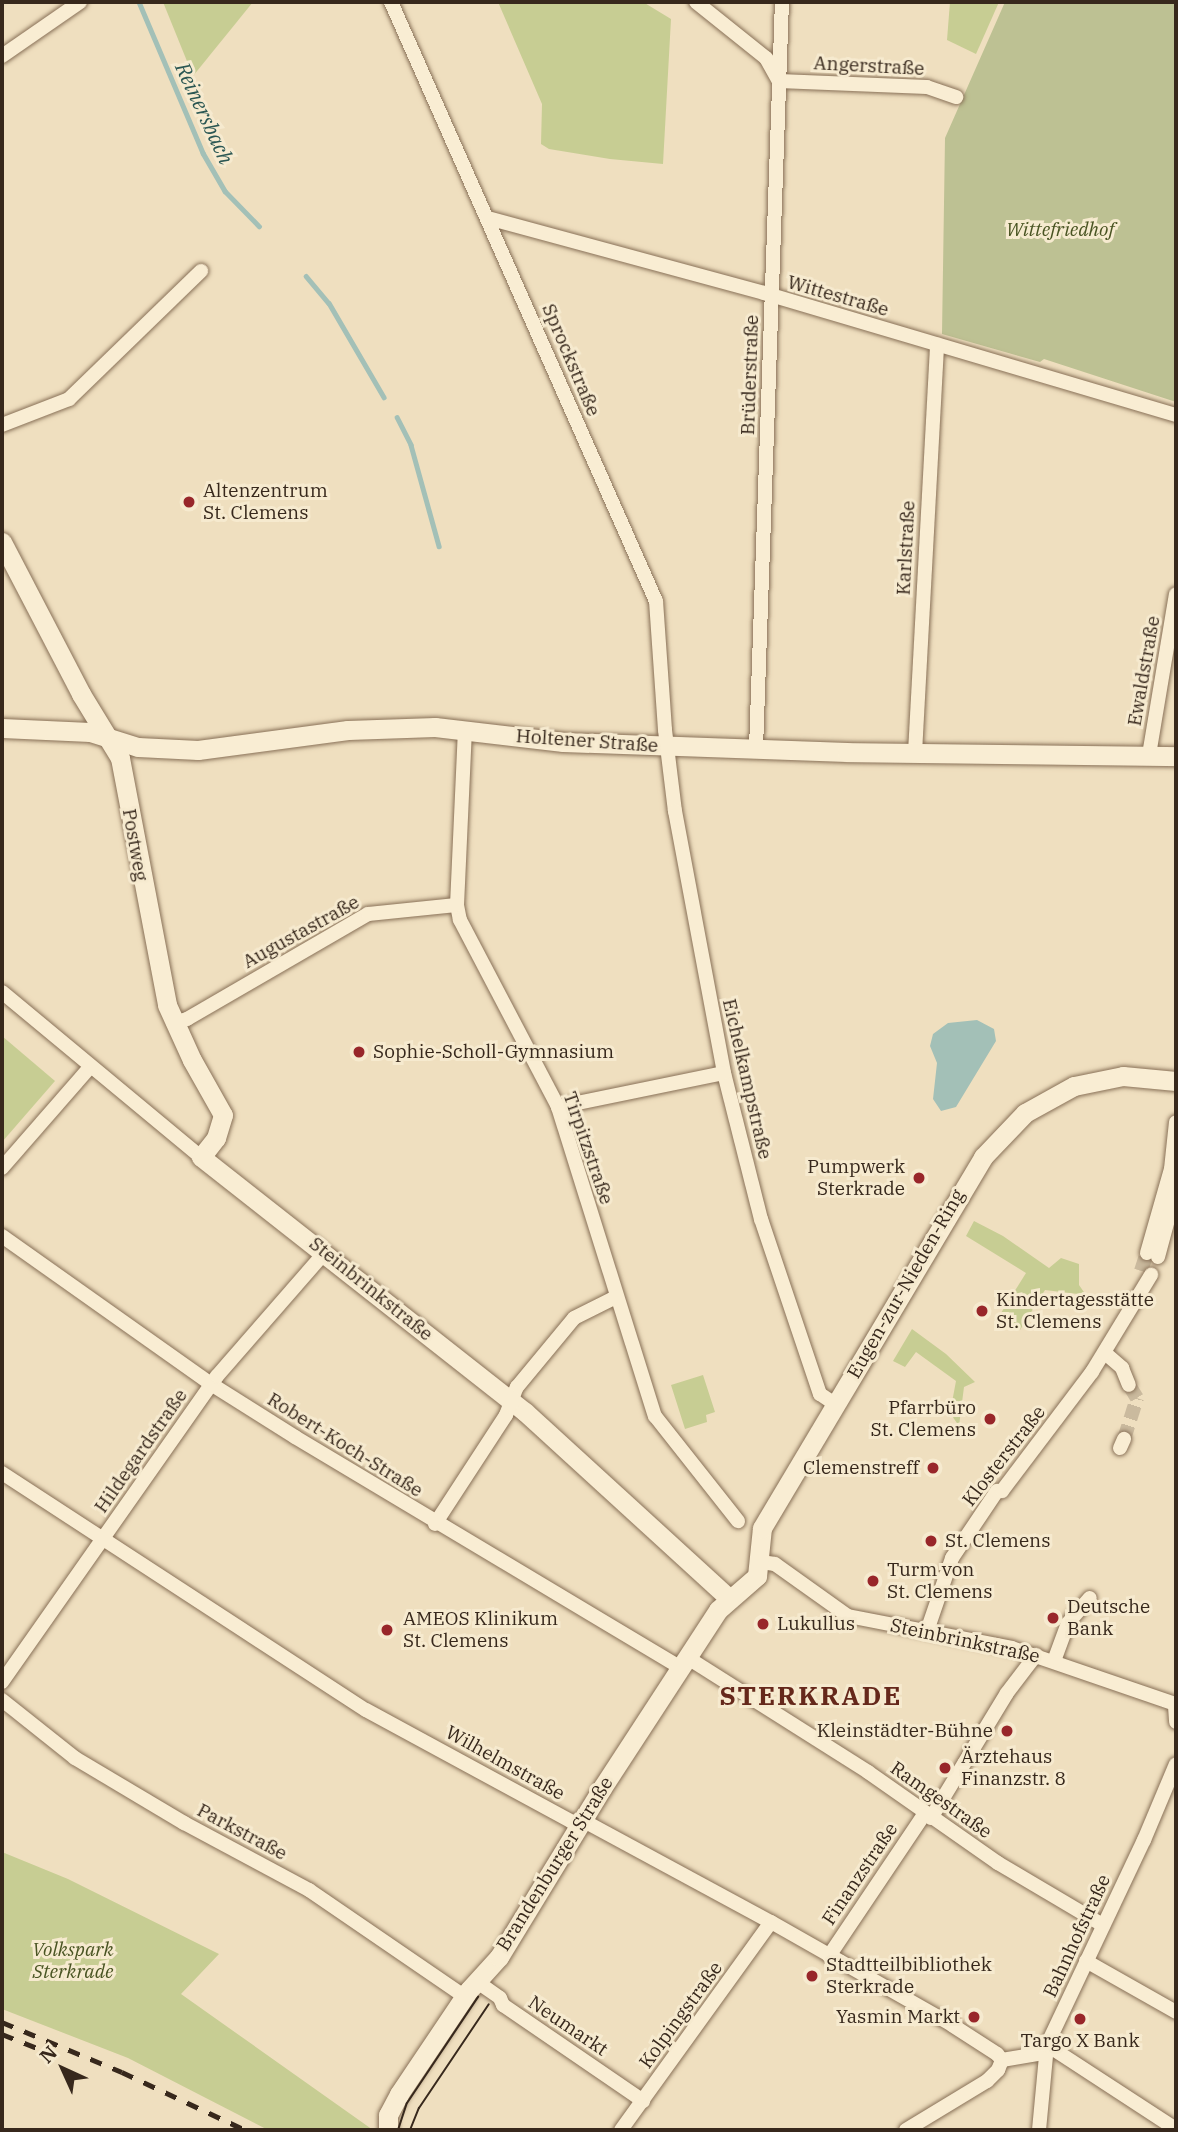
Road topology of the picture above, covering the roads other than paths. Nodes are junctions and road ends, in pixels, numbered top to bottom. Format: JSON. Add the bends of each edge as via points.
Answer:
{"nodes":[{"id":1,"x":80,"y":2,"type":"edge"},
{"id":2,"x":391,"y":2,"type":"edge"},
{"id":3,"x":696,"y":2,"type":"edge"},
{"id":4,"x":782,"y":2,"type":"edge"},
{"id":5,"x":2,"y":56,"type":"edge"},
{"id":6,"x":779,"y":81,"type":"junction"},
{"id":7,"x":956,"y":97,"type":"dead end"},
{"id":8,"x":488,"y":218,"type":"junction"},
{"id":9,"x":201,"y":271,"type":"dead end"},
{"id":10,"x":772,"y":297,"type":"junction"},
{"id":11,"x":937,"y":345,"type":"junction"},
{"id":12,"x":1176,"y":415,"type":"edge"},
{"id":13,"x":2,"y":425,"type":"edge"},
{"id":14,"x":2,"y":542,"type":"edge"},
{"id":15,"x":1176,"y":594,"type":"edge"},
{"id":16,"x":2,"y":728,"type":"edge"},
{"id":17,"x":465,"y":729,"type":"junction"},
{"id":18,"x":108,"y":737,"type":"junction"},
{"id":19,"x":669,"y":746,"type":"junction"},
{"id":20,"x":756,"y":749,"type":"junction"},
{"id":21,"x":915,"y":753,"type":"junction"},
{"id":22,"x":1149,"y":755,"type":"junction"},
{"id":23,"x":1176,"y":756,"type":"edge"},
{"id":24,"x":457,"y":905,"type":"junction"},
{"id":25,"x":2,"y":992,"type":"edge"},
{"id":26,"x":173,"y":1023,"type":"junction"},
{"id":27,"x":91,"y":1066,"type":"junction"},
{"id":28,"x":724,"y":1073,"type":"junction"},
{"id":29,"x":1176,"y":1081,"type":"edge"},
{"id":30,"x":558,"y":1107,"type":"junction"},
{"id":31,"x":1176,"y":1122,"type":"edge"},
{"id":32,"x":201,"y":1157,"type":"junction"},
{"id":33,"x":2,"y":1168,"type":"edge"},
{"id":34,"x":1176,"y":1189,"type":"edge"},
{"id":35,"x":2,"y":1236,"type":"edge"},
{"id":36,"x":325,"y":1252,"type":"junction"},
{"id":37,"x":1146,"y":1273,"type":"tunnel mouth"},
{"id":38,"x":616,"y":1297,"type":"junction"},
{"id":39,"x":1105,"y":1353,"type":"junction"},
{"id":40,"x":211,"y":1384,"type":"junction"},
{"id":41,"x":1129,"y":1385,"type":"tunnel mouth"},
{"id":42,"x":510,"y":1401,"type":"junction"},
{"id":43,"x":835,"y":1404,"type":"junction"},
{"id":44,"x":2,"y":1473,"type":"edge"},
{"id":45,"x":738,"y":1521,"type":"dead end"},
{"id":46,"x":435,"y":1524,"type":"junction"},
{"id":47,"x":103,"y":1540,"type":"junction"},
{"id":48,"x":761,"y":1562,"type":"junction"},
{"id":49,"x":729,"y":1598,"type":"junction"},
{"id":50,"x":1090,"y":1598,"type":"dead end"},
{"id":51,"x":927,"y":1631,"type":"junction"},
{"id":52,"x":1036,"y":1656,"type":"junction"},
{"id":53,"x":1054,"y":1661,"type":"junction"},
{"id":54,"x":684,"y":1663,"type":"junction"},
{"id":55,"x":2,"y":1682,"type":"edge"},
{"id":56,"x":2,"y":1700,"type":"edge"},
{"id":57,"x":1176,"y":1705,"type":"edge"},
{"id":58,"x":1176,"y":1722,"type":"edge"},
{"id":59,"x":1176,"y":1764,"type":"edge"},
{"id":60,"x":928,"y":1816,"type":"junction"},
{"id":61,"x":582,"y":1821,"type":"junction"},
{"id":62,"x":771,"y":1922,"type":"junction"},
{"id":63,"x":1103,"y":1925,"type":"junction"},
{"id":64,"x":829,"y":1956,"type":"junction"},
{"id":65,"x":1086,"y":1961,"type":"junction"},
{"id":66,"x":470,"y":1989,"type":"junction"},
{"id":67,"x":1176,"y":2012,"type":"edge"},
{"id":68,"x":1045,"y":2049,"type":"junction"},
{"id":69,"x":1002,"y":2060,"type":"junction"},
{"id":70,"x":643,"y":2101,"type":"junction"},
{"id":71,"x":1176,"y":2129,"type":"edge"},
{"id":72,"x":388,"y":2130,"type":"edge"},
{"id":73,"x":621,"y":2130,"type":"edge"},
{"id":74,"x":906,"y":2130,"type":"edge"},
{"id":75,"x":1039,"y":2130,"type":"edge"}],
"edges":[{"from":1,"to":5,"type":"street"},
{"from":2,"to":8,"type":"street","name":"Sprockstraße"},
{"from":3,"to":6,"type":"street","via":[[766,58]]},
{"from":4,"to":6,"type":"street","name":"Brüderstraße"},
{"from":6,"to":7,"type":"street","name":"Angerstraße","via":[[927,87]]},
{"from":6,"to":10,"type":"street","name":"Brüderstraße"},
{"from":8,"to":10,"type":"street","name":"Wittestraße"},
{"from":8,"to":19,"type":"street","name":"Sprockstraße","via":[[656,601]]},
{"from":9,"to":13,"type":"street","via":[[69,399]]},
{"from":10,"to":11,"type":"street","name":"Wittestraße"},
{"from":10,"to":20,"type":"street","name":"Brüderstraße"},
{"from":11,"to":12,"type":"street","name":"Wittestraße"},
{"from":11,"to":21,"type":"street","name":"Karlstraße"},
{"from":14,"to":18,"type":"main road","name":"Postweg"},
{"from":15,"to":22,"type":"street","name":"Ewaldstraße"},
{"from":16,"to":18,"type":"main road","name":"Holtener Straße"},
{"from":17,"to":18,"type":"main road","name":"Holtener Straße","via":[[362,729],[214,750],[145,748]]},
{"from":17,"to":19,"type":"main road","name":"Holtener Straße","via":[[563,743]]},
{"from":17,"to":24,"type":"street","name":"Tirpitzstraße"},
{"from":18,"to":26,"type":"main road","name":"Postweg","via":[[120,758],[158,970]]},
{"from":19,"to":20,"type":"main road","name":"Holtener Straße"},
{"from":19,"to":28,"type":"street","name":"Eichelkampstraße","via":[[682,853]]},
{"from":20,"to":21,"type":"main road","name":"Holtener Straße"},
{"from":21,"to":22,"type":"main road","name":"Holtener Straße"},
{"from":22,"to":23,"type":"main road","name":"Holtener Straße"},
{"from":24,"to":26,"type":"street","name":"Augustastraße","via":[[368,914]]},
{"from":24,"to":30,"type":"street","name":"Tirpitzstraße","via":[[465,931]]},
{"from":25,"to":27,"type":"street","name":"Steinbrinkstraße"},
{"from":26,"to":32,"type":"main road","name":"Postweg","via":[[223,1115],[216,1138]]},
{"from":27,"to":32,"type":"street","name":"Steinbrinkstraße"},
{"from":27,"to":33,"type":"street"},
{"from":28,"to":30,"type":"street"},
{"from":28,"to":43,"type":"street","name":"Eichelkampstraße","via":[[761,1219],[820,1394]]},
{"from":29,"to":43,"type":"main road","name":"Eugen-zur-Nieden-Ring","via":[[1124,1076],[1091,1081],[1038,1104],[1014,1122],[964,1184]]},
{"from":30,"to":38,"type":"street","name":"Tirpitzstraße"},
{"from":31,"to":34,"type":"street","via":[[1152,1255]]},
{"from":32,"to":36,"type":"main road","name":"Steinbrinkstraße"},
{"from":35,"to":40,"type":"street","name":"Robert-Koch-Straße"},
{"from":36,"to":40,"type":"street","name":"Hildegardstraße"},
{"from":36,"to":42,"type":"main road","name":"Steinbrinkstraße"},
{"from":37,"to":39,"type":"street","name":"Klosterstraße"},
{"from":38,"to":42,"type":"street","via":[[574,1318]]},
{"from":38,"to":45,"type":"street","name":"Tirpitzstraße","via":[[655,1416]]},
{"from":39,"to":41,"type":"street","via":[[1122,1368]]},
{"from":39,"to":51,"type":"street","name":"Klosterstraße","via":[[952,1558]]},
{"from":40,"to":46,"type":"street","name":"Robert-Koch-Straße"},
{"from":40,"to":47,"type":"street","name":"Hildegardstraße"},
{"from":42,"to":46,"type":"street","via":[[506,1415]]},
{"from":42,"to":49,"type":"main road","name":"Steinbrinkstraße"},
{"from":43,"to":48,"type":"main road","name":"Eugen-zur-Nieden-Ring","via":[[762,1528]]},
{"from":44,"to":47,"type":"street","name":"Wilhelmstraße"},
{"from":46,"to":54,"type":"street","name":"Robert-Koch-Straße"},
{"from":47,"to":55,"type":"street","name":"Hildegardstraße"},
{"from":47,"to":61,"type":"street","name":"Wilhelmstraße","via":[[366,1710],[572,1822]]},
{"from":48,"to":49,"type":"main road","via":[[753,1582]]},
{"from":48,"to":51,"type":"street","name":"Steinbrinkstraße","via":[[775,1564],[848,1616]]},
{"from":49,"to":54,"type":"main road","name":"Brandenburger Straße"},
{"from":50,"to":53,"type":"street","via":[[1068,1623]]},
{"from":51,"to":52,"type":"street","name":"Steinbrinkstraße"},
{"from":52,"to":53,"type":"street","name":"Steinbrinkstraße"},
{"from":52,"to":60,"type":"street","name":"Finanzstraße"},
{"from":53,"to":57,"type":"street","name":"Steinbrinkstraße"},
{"from":54,"to":60,"type":"street","name":"Ramgestraße","via":[[868,1772]]},
{"from":54,"to":61,"type":"main road","name":"Brandenburger Straße"},
{"from":56,"to":66,"type":"street","name":"Parkstraße","via":[[75,1758],[309,1890]]},
{"from":57,"to":58,"type":"street"},
{"from":59,"to":63,"type":"street","name":"Bahnhofstraße"},
{"from":60,"to":63,"type":"street","name":"Ramgestraße","via":[[1057,1901]]},
{"from":60,"to":64,"type":"street","name":"Finanzstraße"},
{"from":61,"to":62,"type":"street","name":"Wilhelmstraße"},
{"from":61,"to":66,"type":"main road","name":"Brandenburger Straße","via":[[499,1957]]},
{"from":62,"to":64,"type":"street","name":"Wilhelmstraße"},
{"from":62,"to":70,"type":"street","name":"Kolpingstraße"},
{"from":63,"to":65,"type":"street","name":"Bahnhofstraße"},
{"from":64,"to":69,"type":"street","name":"Wilhelmstraße","via":[[952,2025]]},
{"from":65,"to":67,"type":"street"},
{"from":65,"to":68,"type":"street","name":"Bahnhofstraße"},
{"from":66,"to":70,"type":"street","name":"Neumarkt","via":[[500,1998],[503,2006]]},
{"from":66,"to":72,"type":"main road","name":"Brandenburger Straße","via":[[399,2094],[388,2115]]},
{"from":68,"to":69,"type":"street"},
{"from":68,"to":71,"type":"street"},
{"from":68,"to":75,"type":"street","name":"Bahnhofstraße"},
{"from":69,"to":74,"type":"street","via":[[987,2081]]},
{"from":70,"to":73,"type":"street","name":"Kolpingstraße"}]}
